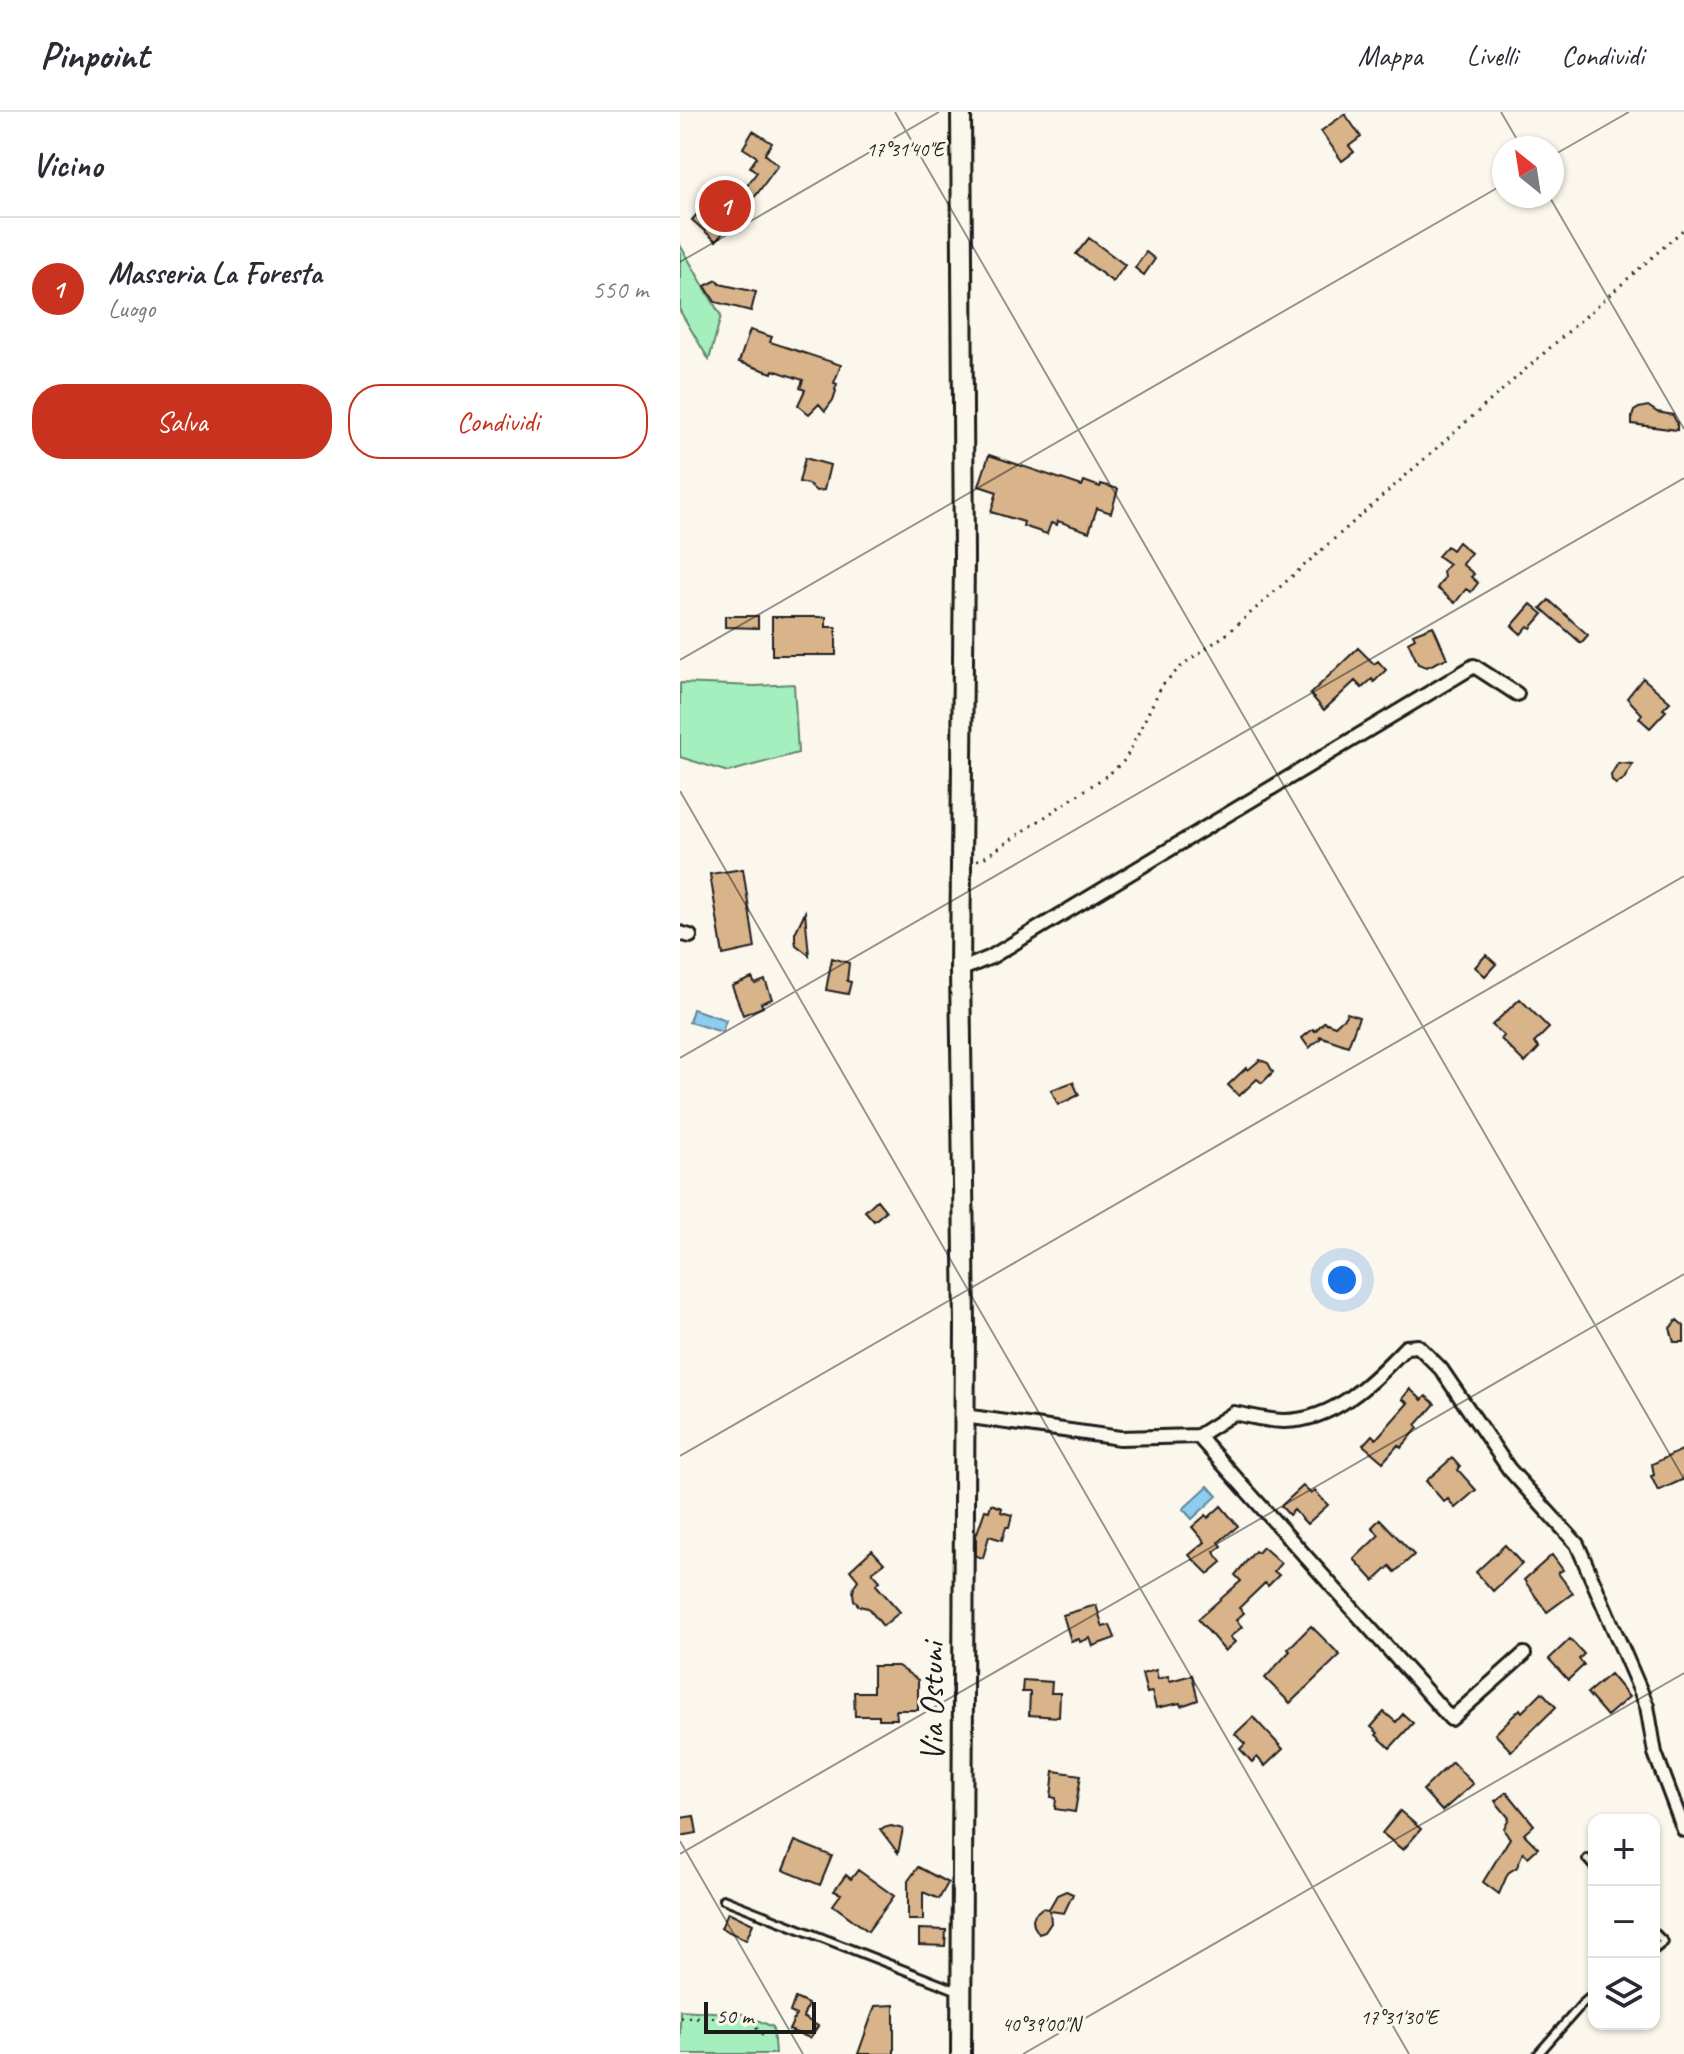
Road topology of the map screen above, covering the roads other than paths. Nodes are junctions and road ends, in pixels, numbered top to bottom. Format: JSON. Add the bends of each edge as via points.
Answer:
{"nodes":[{"id":1,"x":961,"y":112,"type":"edge"},
{"id":2,"x":1517,"y":694,"type":"dead end"},
{"id":3,"x":960,"y":970,"type":"junction"},
{"id":4,"x":964,"y":1416,"type":"junction"},
{"id":5,"x":1198,"y":1436,"type":"junction"},
{"id":6,"x":1524,"y":1654,"type":"dead end"},
{"id":7,"x":1684,"y":1830,"type":"edge"},
{"id":8,"x":723,"y":1899,"type":"dead end"},
{"id":9,"x":961,"y":1992,"type":"junction"},
{"id":10,"x":1588,"y":1999,"type":"edge"},
{"id":11,"x":961,"y":2054,"type":"edge"},
{"id":12,"x":1538,"y":2054,"type":"edge"}],
"edges":[{"from":1,"to":3,"type":"main road","name":"Via Ostuni"},
{"from":2,"to":3,"type":"street","via":[[1474,666],[991,957]]},
{"from":3,"to":4,"type":"main road","name":"Via Ostuni"},
{"from":4,"to":5,"type":"street","via":[[1120,1438]]},
{"from":4,"to":9,"type":"main road","name":"Via Ostuni"},
{"from":5,"to":6,"type":"street","via":[[1451,1719]]},
{"from":5,"to":7,"type":"street","via":[[1234,1413],[1283,1421],[1310,1418],[1343,1404],[1406,1347],[1418,1346],[1441,1369],[1509,1469],[1577,1544],[1647,1706],[1655,1753]]},
{"from":8,"to":9,"type":"lane"},
{"from":9,"to":11,"type":"main road","name":"Via Ostuni"},
{"from":10,"to":12,"type":"lane"}]}
